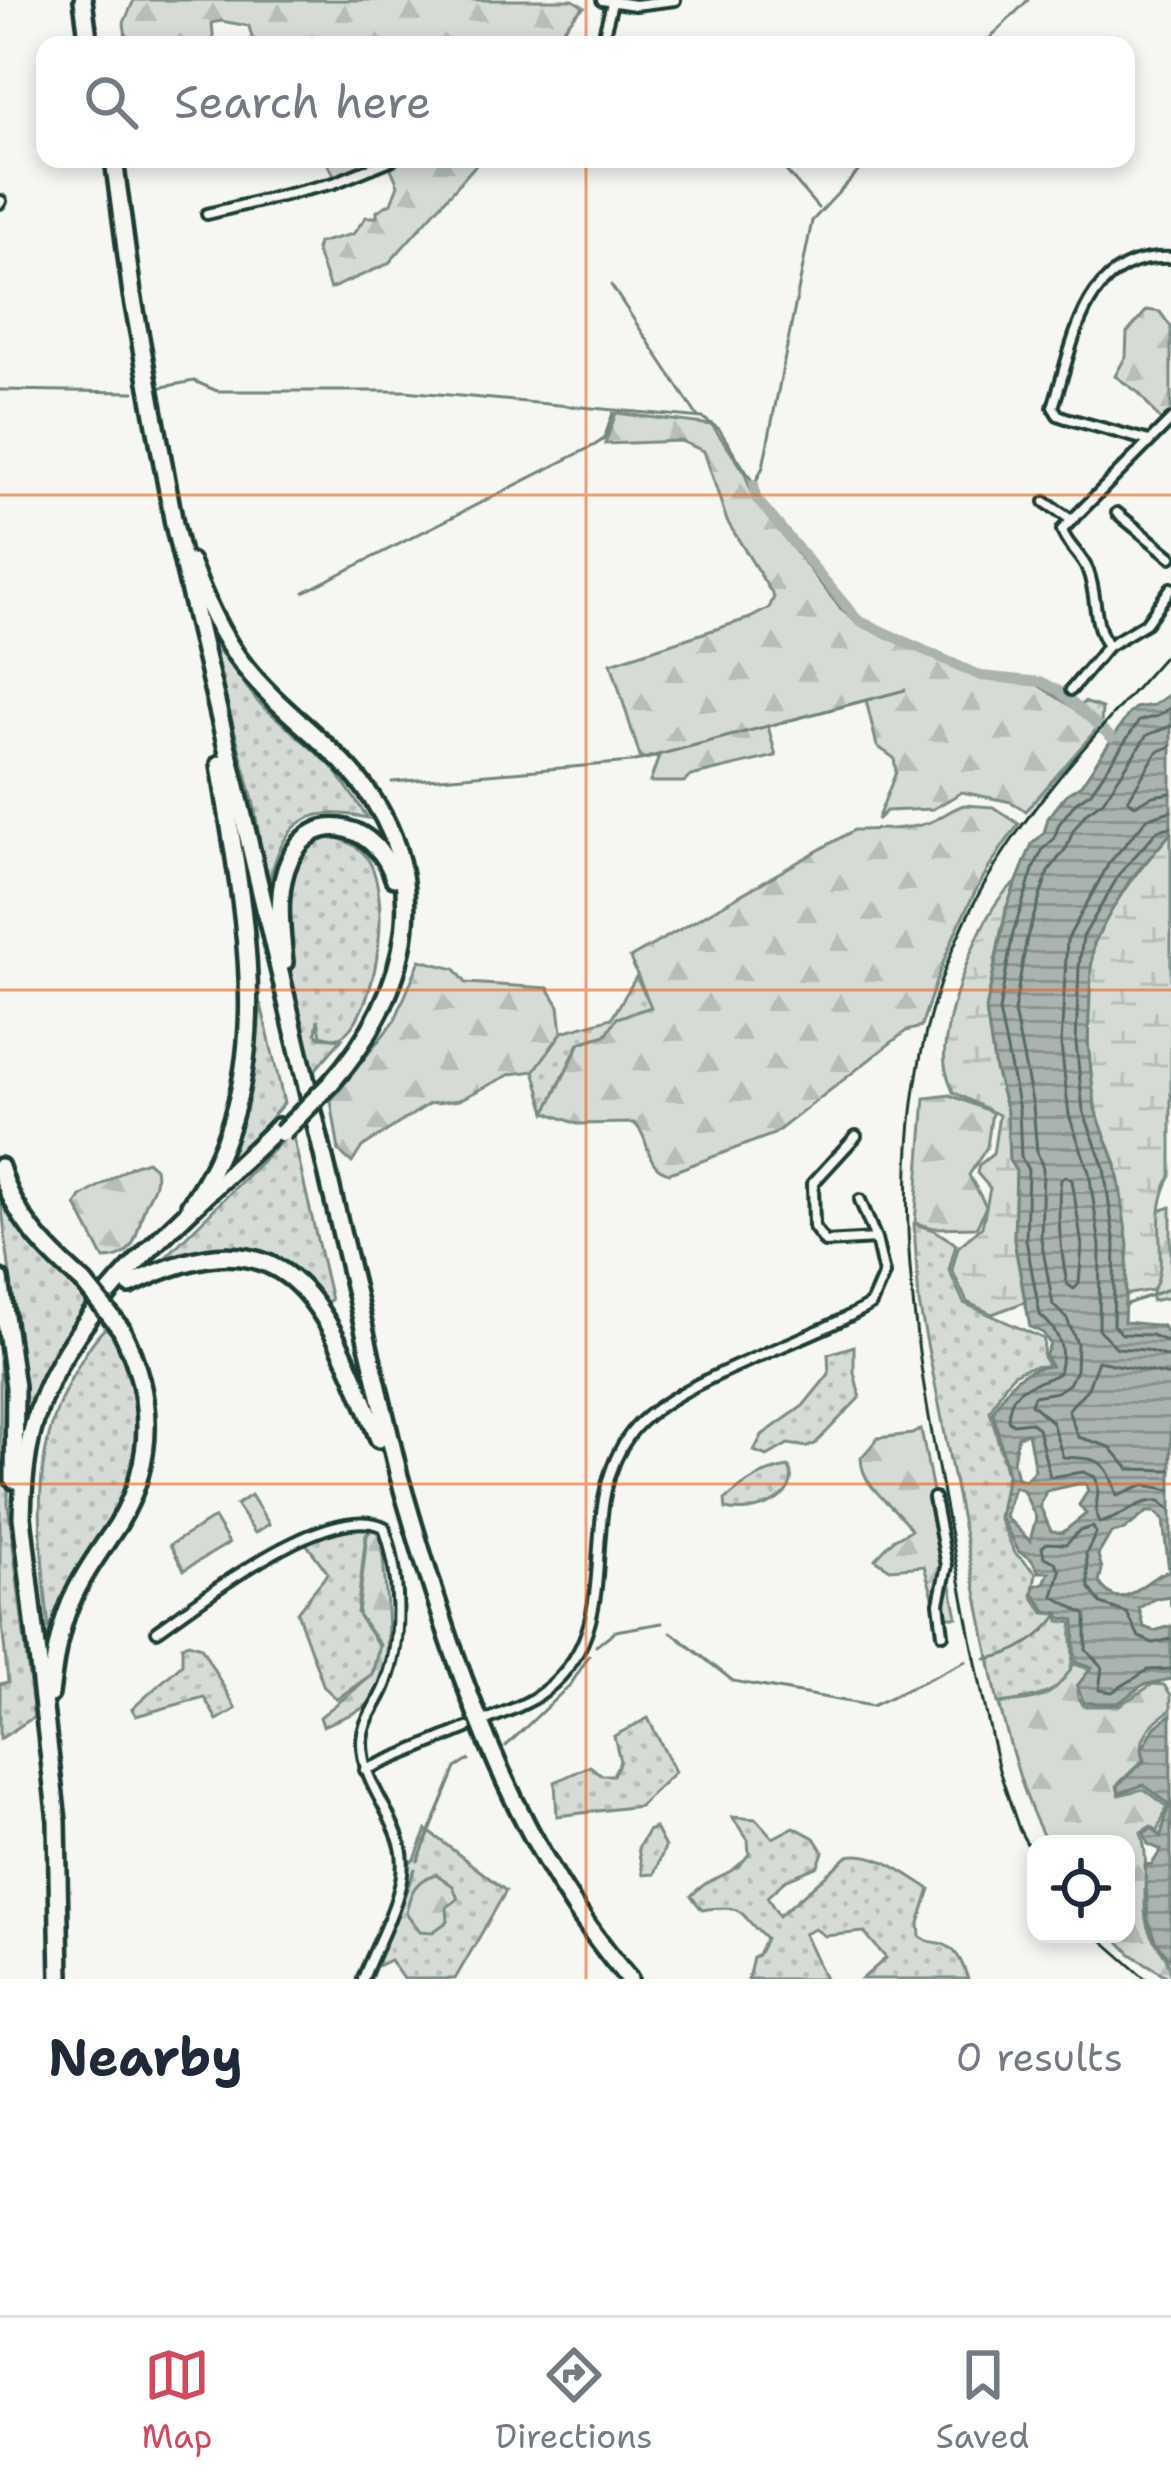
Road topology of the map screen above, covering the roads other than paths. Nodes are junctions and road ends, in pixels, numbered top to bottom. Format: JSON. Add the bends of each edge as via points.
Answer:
{"nodes":[{"id":1,"x":87,"y":0,"type":"edge"},
{"id":2,"x":675,"y":0,"type":"edge"},
{"id":3,"x":607,"y":2,"type":"edge"},
{"id":4,"x":93,"y":36,"type":"edge"},
{"id":5,"x":602,"y":36,"type":"edge"},
{"id":6,"x":110,"y":168,"type":"edge"},
{"id":7,"x":111,"y":168,"type":"edge"},
{"id":8,"x":371,"y":168,"type":"edge"},
{"id":9,"x":207,"y":214,"type":"dead end"},
{"id":10,"x":1171,"y":258,"type":"edge"},
{"id":11,"x":1171,"y":420,"type":"edge"},
{"id":12,"x":1149,"y":441,"type":"junction"},
{"id":13,"x":1046,"y":502,"type":"dead end"},
{"id":14,"x":1117,"y":513,"type":"dead end"},
{"id":15,"x":1068,"y":522,"type":"junction"},
{"id":16,"x":174,"y":524,"type":"junction"},
{"id":17,"x":1171,"y":556,"type":"edge"},
{"id":18,"x":1171,"y":588,"type":"edge"},
{"id":19,"x":1108,"y":646,"type":"junction"},
{"id":20,"x":1071,"y":690,"type":"dead end"},
{"id":21,"x":220,"y":761,"type":"junction"},
{"id":22,"x":289,"y":1018,"type":"junction"},
{"id":23,"x":327,"y":1081,"type":"junction"},
{"id":24,"x":280,"y":1130,"type":"junction"},
{"id":25,"x":856,"y":1136,"type":"dead end"},
{"id":26,"x":0,"y":1167,"type":"edge"},
{"id":27,"x":860,"y":1200,"type":"dead end"},
{"id":28,"x":164,"y":1238,"type":"junction"},
{"id":29,"x":876,"y":1239,"type":"junction"},
{"id":30,"x":0,"y":1279,"type":"edge"},
{"id":31,"x":130,"y":1285,"type":"junction"},
{"id":32,"x":37,"y":1429,"type":"junction"},
{"id":33,"x":379,"y":1439,"type":"junction"},
{"id":34,"x":934,"y":1498,"type":"dead end"},
{"id":35,"x":25,"y":1554,"type":"junction"},
{"id":36,"x":157,"y":1631,"type":"dead end"},
{"id":37,"x":943,"y":1634,"type":"dead end"},
{"id":38,"x":50,"y":1694,"type":"junction"},
{"id":39,"x":486,"y":1720,"type":"dead end"},
{"id":40,"x":467,"y":1728,"type":"dead end"},
{"id":41,"x":365,"y":1770,"type":"junction"},
{"id":42,"x":65,"y":1979,"type":"edge"},
{"id":43,"x":362,"y":1979,"type":"edge"},
{"id":44,"x":618,"y":1979,"type":"edge"},
{"id":45,"x":629,"y":1979,"type":"edge"}],
"edges":[{"from":1,"to":4,"type":"highway"},
{"from":2,"to":3,"type":"street"},
{"from":3,"to":5,"type":"street"},
{"from":6,"to":21,"type":"highway","via":[[146,429]]},
{"from":7,"to":16,"type":"highway"},
{"from":8,"to":9,"type":"street"},
{"from":10,"to":12,"type":"street","via":[[1136,258],[1088,299],[1053,407],[1058,416]]},
{"from":11,"to":12,"type":"street"},
{"from":12,"to":15,"type":"street"},
{"from":13,"to":15,"type":"street"},
{"from":14,"to":17,"type":"street"},
{"from":15,"to":19,"type":"street","via":[[1061,533],[1088,571]]},
{"from":16,"to":22,"type":"highway"},
{"from":16,"to":23,"type":"highway","via":[[224,637],[269,695],[366,789],[398,859],[406,922],[397,974],[373,1028]]},
{"from":18,"to":19,"type":"street","via":[[1146,623]]},
{"from":19,"to":20,"type":"street"},
{"from":21,"to":28,"type":"highway","via":[[245,942],[248,1053],[226,1142]]},
{"from":21,"to":33,"type":"highway"},
{"from":22,"to":23,"type":"highway","via":[[280,916],[285,871],[313,834],[357,831],[391,867],[397,939],[374,1011]]},
{"from":22,"to":45,"type":"highway","via":[[398,1476],[446,1632],[525,1824]]},
{"from":23,"to":24,"type":"highway","bridge":true},
{"from":24,"to":28,"type":"highway"},
{"from":24,"to":31,"type":"highway"},
{"from":25,"to":29,"type":"street","via":[[813,1183],[814,1227],[825,1242]]},
{"from":26,"to":38,"type":"highway","bridge":true,"via":[[33,1234],[121,1329],[148,1420],[128,1505],[70,1604]]},
{"from":27,"to":29,"type":"street"},
{"from":28,"to":32,"type":"highway","via":[[70,1342]]},
{"from":29,"to":39,"type":"street","via":[[884,1274],[871,1304],[666,1402],[634,1428],[607,1478],[583,1646],[555,1683]]},
{"from":30,"to":35,"type":"highway"},
{"from":31,"to":32,"type":"highway","via":[[78,1347]]},
{"from":31,"to":33,"type":"highway","via":[[182,1261],[219,1255],[287,1275],[331,1323]]},
{"from":32,"to":35,"type":"highway","via":[[24,1470]]},
{"from":32,"to":38,"type":"highway","via":[[31,1517]]},
{"from":33,"to":44,"type":"highway","via":[[438,1635],[494,1776],[551,1887]]},
{"from":34,"to":37,"type":"street","via":[[947,1566]]},
{"from":35,"to":42,"type":"highway"},
{"from":36,"to":41,"type":"street","via":[[301,1539],[349,1524],[384,1527],[396,1643],[366,1718]]},
{"from":38,"to":42,"type":"highway","via":[[68,1858]]},
{"from":40,"to":41,"type":"street"},
{"from":41,"to":43,"type":"street","via":[[403,1868]]}]}
